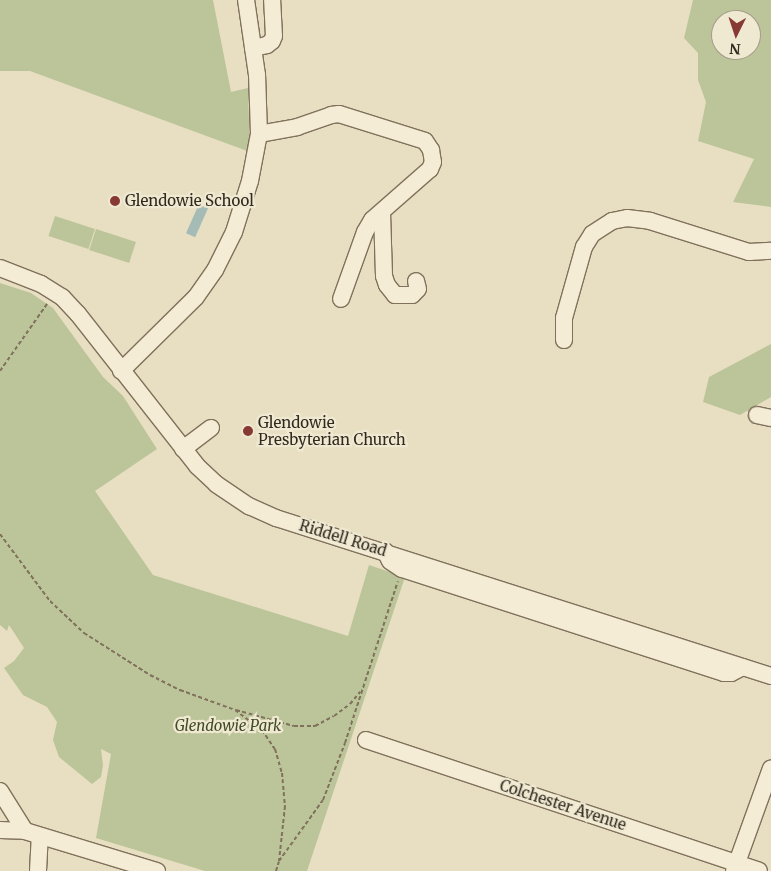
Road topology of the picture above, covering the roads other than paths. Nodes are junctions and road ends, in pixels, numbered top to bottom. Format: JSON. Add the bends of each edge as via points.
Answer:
{"nodes":[{"id":1,"x":246,"y":0,"type":"edge"},
{"id":2,"x":272,"y":0,"type":"edge"},
{"id":3,"x":253,"y":48,"type":"junction"},
{"id":4,"x":259,"y":134,"type":"junction"},
{"id":5,"x":382,"y":212,"type":"junction"},
{"id":6,"x":771,"y":251,"type":"edge"},
{"id":7,"x":0,"y":268,"type":"edge"},
{"id":8,"x":416,"y":281,"type":"dead end"},
{"id":9,"x":341,"y":299,"type":"dead end"},
{"id":10,"x":564,"y":340,"type":"dead end"},
{"id":11,"x":121,"y":371,"type":"junction"},
{"id":12,"x":211,"y":428,"type":"dead end"},
{"id":13,"x":183,"y":449,"type":"junction"},
{"id":14,"x":385,"y":551,"type":"junction"},
{"id":15,"x":743,"y":667,"type":"junction"},
{"id":16,"x":771,"y":676,"type":"edge"},
{"id":17,"x":366,"y":740,"type":"dead end"},
{"id":18,"x":771,"y":768,"type":"edge"},
{"id":19,"x":0,"y":791,"type":"edge"},
{"id":20,"x":0,"y":830,"type":"edge"},
{"id":21,"x":33,"y":834,"type":"junction"},
{"id":22,"x":735,"y":867,"type":"edge"},
{"id":23,"x":38,"y":871,"type":"edge"},
{"id":24,"x":157,"y":871,"type":"edge"},
{"id":25,"x":759,"y":871,"type":"edge"}],
"edges":[{"from":1,"to":3,"type":"street"},
{"from":2,"to":3,"type":"street","via":[[274,36],[267,45]]},
{"from":3,"to":4,"type":"street"},
{"from":4,"to":5,"type":"street","via":[[339,114],[425,142],[431,150],[433,162],[430,169]]},
{"from":4,"to":11,"type":"street","via":[[250,181],[234,232],[215,270],[178,318]]},
{"from":5,"to":8,"type":"street","via":[[386,284],[395,295],[412,295],[418,289]]},
{"from":5,"to":9,"type":"street","via":[[365,232]]},
{"from":6,"to":10,"type":"street","via":[[749,252],[650,221],[627,218],[612,221],[592,234],[584,247],[564,318]]},
{"from":7,"to":11,"type":"street","name":"Riddell Road","via":[[41,284],[62,297]]},
{"from":11,"to":13,"type":"street","name":"Riddell Road"},
{"from":12,"to":13,"type":"street"},
{"from":13,"to":14,"type":"street","name":"Riddell Road","via":[[216,484],[249,506],[276,518]]},
{"from":14,"to":15,"type":"street","name":"Riddell Road"},
{"from":14,"to":15,"type":"street","via":[[390,561],[402,569],[724,674]]},
{"from":15,"to":16,"type":"street","name":"Riddell Road"},
{"from":17,"to":22,"type":"street","name":"Colchester Avenue"},
{"from":18,"to":22,"type":"street"},
{"from":19,"to":21,"type":"street"},
{"from":20,"to":21,"type":"street"},
{"from":21,"to":23,"type":"street"},
{"from":21,"to":24,"type":"street"},
{"from":22,"to":25,"type":"street","name":"Colchester Avenue"}]}
